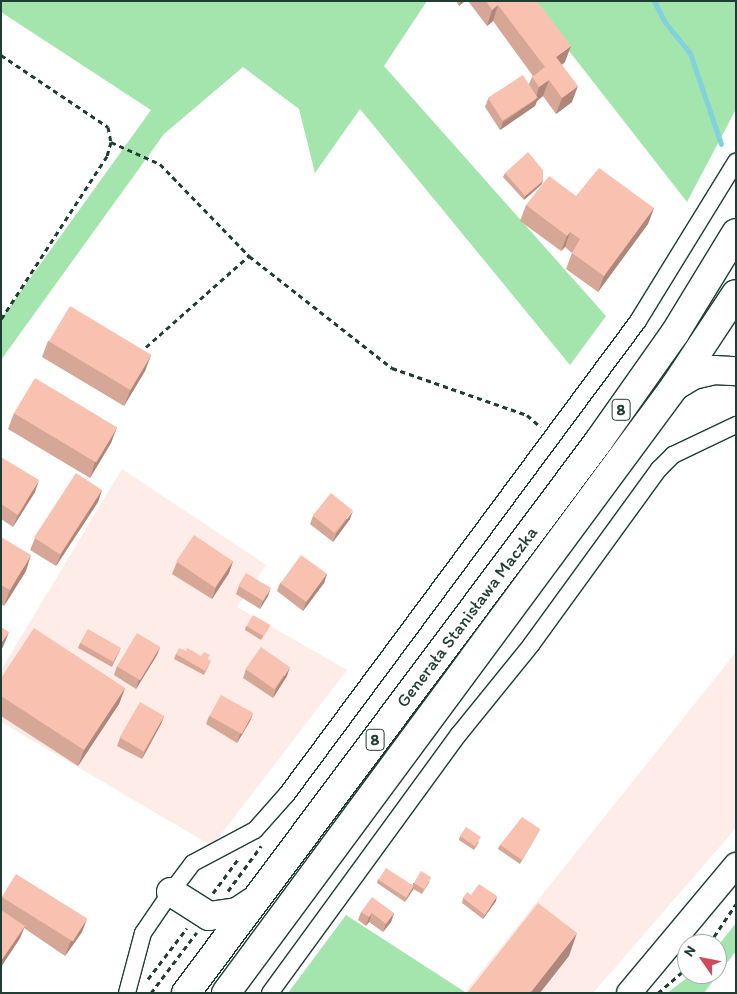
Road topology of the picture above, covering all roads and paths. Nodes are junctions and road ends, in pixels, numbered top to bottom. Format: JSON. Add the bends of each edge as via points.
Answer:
{"nodes":[{"id":1,"x":1,"y":55,"type":"edge"},
{"id":2,"x":111,"y":142,"type":"junction"},
{"id":3,"x":736,"y":162,"type":"edge"},
{"id":4,"x":736,"y":233,"type":"edge"},
{"id":5,"x":249,"y":256,"type":"junction"},
{"id":6,"x":730,"y":303,"type":"edge"},
{"id":7,"x":1,"y":319,"type":"edge"},
{"id":8,"x":146,"y":347,"type":"dead end"},
{"id":9,"x":736,"y":371,"type":"edge"},
{"id":10,"x":675,"y":386,"type":"junction"},
{"id":11,"x":736,"y":424,"type":"edge"},
{"id":12,"x":550,"y":439,"type":"junction"},
{"id":13,"x":736,"y":865,"type":"edge"},
{"id":14,"x":172,"y":892,"type":"junction"},
{"id":15,"x":254,"y":902,"type":"junction"},
{"id":16,"x":736,"y":904,"type":"edge"},
{"id":17,"x":199,"y":912,"type":"junction"},
{"id":18,"x":716,"y":934,"type":"edge"},
{"id":19,"x":677,"y":977,"type":"edge"},
{"id":20,"x":192,"y":985,"type":"edge"},
{"id":21,"x":127,"y":993,"type":"edge"},
{"id":22,"x":226,"y":993,"type":"edge"},
{"id":23,"x":270,"y":993,"type":"edge"},
{"id":24,"x":629,"y":993,"type":"edge"},
{"id":25,"x":658,"y":993,"type":"edge"}],
"edges":[{"from":1,"to":2,"type":"path","via":[[108,128]]},
{"from":2,"to":5,"type":"path","via":[[160,164]]},
{"from":2,"to":7,"type":"path","via":[[107,156]]},
{"from":3,"to":12,"type":"street","via":[[638,320]]},
{"from":4,"to":15,"type":"highway","name":"Generała Stanisława Maczka","number":"8","via":[[675,333],[598,442]]},
{"from":5,"to":8,"type":"path"},
{"from":5,"to":12,"type":"path","via":[[392,368],[527,415]]},
{"from":6,"to":9,"type":"highway","via":[[722,333],[726,353]]},
{"from":6,"to":10,"type":"highway","name":"Generała Stanisława Maczka","number":"8"},
{"from":9,"to":10,"type":"highway","via":[[693,375]]},
{"from":10,"to":22,"type":"highway","name":"Generała Stanisława Maczka","number":"8"},
{"from":11,"to":23,"type":"street","via":[[673,455],[659,469],[531,645],[459,734]]},
{"from":12,"to":14,"type":"street","via":[[286,794],[255,830],[194,863]]},
{"from":13,"to":24,"type":"street"},
{"from":14,"to":17,"type":"highway"},
{"from":14,"to":21,"type":"street","via":[[143,933]]},
{"from":15,"to":17,"type":"highway","via":[[237,912],[220,916]]},
{"from":15,"to":20,"type":"highway","name":"Generała Stanisława Maczka","number":"8"},
{"from":16,"to":18,"type":"path"},
{"from":17,"to":20,"type":"highway","via":[[205,938]]},
{"from":19,"to":25,"type":"path"}]}
